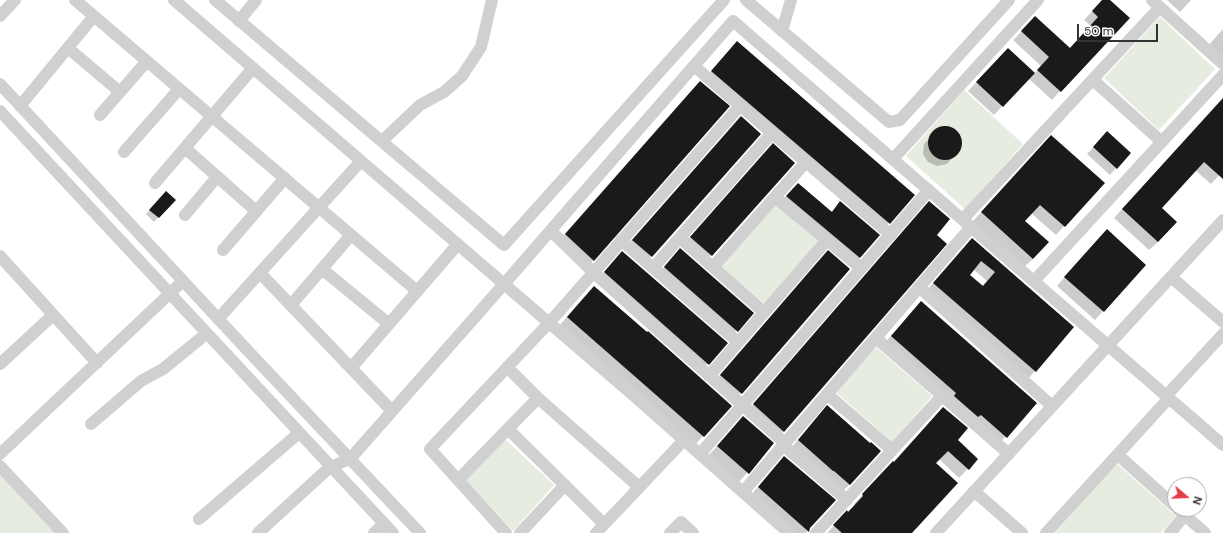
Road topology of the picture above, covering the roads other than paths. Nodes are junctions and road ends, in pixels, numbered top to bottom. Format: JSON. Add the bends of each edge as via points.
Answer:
{"nodes":[{"id":1,"x":15,"y":0,"type":"edge"},
{"id":2,"x":75,"y":0,"type":"edge"},
{"id":3,"x":174,"y":0,"type":"edge"},
{"id":4,"x":215,"y":0,"type":"edge"},
{"id":5,"x":256,"y":0,"type":"edge"},
{"id":6,"x":492,"y":0,"type":"edge"},
{"id":7,"x":724,"y":0,"type":"edge"},
{"id":8,"x":746,"y":0,"type":"edge"},
{"id":9,"x":791,"y":0,"type":"edge"},
{"id":10,"x":1009,"y":0,"type":"edge"},
{"id":11,"x":1038,"y":0,"type":"edge"},
{"id":12,"x":1156,"y":3,"type":"edge"},
{"id":13,"x":0,"y":16,"type":"edge"},
{"id":14,"x":94,"y":16,"type":"junction"},
{"id":15,"x":239,"y":20,"type":"junction"},
{"id":16,"x":782,"y":31,"type":"junction"},
{"id":17,"x":68,"y":48,"type":"junction"},
{"id":18,"x":147,"y":61,"type":"junction"},
{"id":19,"x":1223,"y":64,"type":"edge"},
{"id":20,"x":694,"y":66,"type":"junction"},
{"id":21,"x":253,"y":68,"type":"junction"},
{"id":22,"x":1223,"y":75,"type":"edge"},
{"id":23,"x":1092,"y":80,"type":"junction"},
{"id":24,"x":0,"y":84,"type":"edge"},
{"id":25,"x":180,"y":89,"type":"junction"},
{"id":26,"x":120,"y":92,"type":"junction"},
{"id":27,"x":20,"y":106,"type":"junction"},
{"id":28,"x":740,"y":106,"type":"junction"},
{"id":29,"x":0,"y":111,"type":"edge"},
{"id":30,"x":100,"y":115,"type":"dead end"},
{"id":31,"x":212,"y":116,"type":"junction"},
{"id":32,"x":772,"y":133,"type":"junction"},
{"id":33,"x":382,"y":141,"type":"junction"},
{"id":34,"x":1162,"y":142,"type":"junction"},
{"id":35,"x":185,"y":148,"type":"junction"},
{"id":36,"x":124,"y":152,"type":"dead end"},
{"id":37,"x":893,"y":159,"type":"junction"},
{"id":38,"x":361,"y":161,"type":"junction"},
{"id":39,"x":806,"y":162,"type":"junction"},
{"id":40,"x":217,"y":177,"type":"junction"},
{"id":41,"x":285,"y":178,"type":"junction"},
{"id":42,"x":155,"y":183,"type":"dead end"},
{"id":43,"x":929,"y":190,"type":"junction"},
{"id":44,"x":775,"y":197,"type":"junction"},
{"id":45,"x":319,"y":207,"type":"junction"},
{"id":46,"x":256,"y":211,"type":"junction"},
{"id":47,"x":185,"y":215,"type":"dead end"},
{"id":48,"x":1223,"y":220,"type":"edge"},
{"id":49,"x":967,"y":223,"type":"junction"},
{"id":50,"x":551,"y":230,"type":"junction"},
{"id":51,"x":351,"y":235,"type":"junction"},
{"id":52,"x":890,"y":235,"type":"junction"},
{"id":53,"x":680,"y":238,"type":"junction"},
{"id":54,"x":621,"y":240,"type":"junction"},
{"id":55,"x":827,"y":240,"type":"junction"},
{"id":56,"x":458,"y":244,"type":"junction"},
{"id":57,"x":223,"y":250,"type":"dead end"},
{"id":58,"x":0,"y":256,"type":"edge"},
{"id":59,"x":713,"y":267,"type":"junction"},
{"id":60,"x":653,"y":268,"type":"junction"},
{"id":61,"x":862,"y":268,"type":"junction"},
{"id":62,"x":322,"y":269,"type":"junction"},
{"id":63,"x":260,"y":272,"type":"junction"},
{"id":64,"x":593,"y":272,"type":"junction"},
{"id":65,"x":1170,"y":277,"type":"junction"},
{"id":66,"x":1034,"y":281,"type":"junction"},
{"id":67,"x":184,"y":282,"type":"junction"},
{"id":68,"x":504,"y":284,"type":"junction"},
{"id":69,"x":919,"y":287,"type":"junction"},
{"id":70,"x":417,"y":291,"type":"junction"},
{"id":71,"x":170,"y":294,"type":"junction"},
{"id":72,"x":291,"y":305,"type":"junction"},
{"id":73,"x":764,"y":312,"type":"junction"},
{"id":74,"x":53,"y":315,"type":"junction"},
{"id":75,"x":218,"y":319,"type":"junction"},
{"id":76,"x":1223,"y":322,"type":"edge"},
{"id":77,"x":549,"y":323,"type":"junction"},
{"id":78,"x":389,"y":324,"type":"junction"},
{"id":79,"x":206,"y":334,"type":"junction"},
{"id":80,"x":1223,"y":334,"type":"edge"},
{"id":81,"x":876,"y":338,"type":"junction"},
{"id":82,"x":738,"y":342,"type":"junction"},
{"id":83,"x":1108,"y":345,"type":"junction"},
{"id":84,"x":97,"y":363,"type":"junction"},
{"id":85,"x":0,"y":364,"type":"edge"},
{"id":86,"x":507,"y":367,"type":"junction"},
{"id":87,"x":351,"y":368,"type":"junction"},
{"id":88,"x":709,"y":376,"type":"junction"},
{"id":89,"x":827,"y":394,"type":"junction"},
{"id":90,"x":942,"y":396,"type":"junction"},
{"id":91,"x":1168,"y":397,"type":"junction"},
{"id":92,"x":538,"y":398,"type":"junction"},
{"id":93,"x":742,"y":405,"type":"junction"},
{"id":94,"x":1052,"y":406,"type":"junction"},
{"id":95,"x":392,"y":411,"type":"junction"},
{"id":96,"x":91,"y":424,"type":"dead end"},
{"id":97,"x":508,"y":429,"type":"junction"},
{"id":98,"x":299,"y":433,"type":"junction"},
{"id":99,"x":684,"y":440,"type":"junction"},
{"id":100,"x":784,"y":444,"type":"junction"},
{"id":101,"x":1223,"y":445,"type":"edge"},
{"id":102,"x":892,"y":450,"type":"junction"},
{"id":103,"x":0,"y":454,"type":"edge"},
{"id":104,"x":700,"y":454,"type":"junction"},
{"id":105,"x":1009,"y":454,"type":"junction"},
{"id":106,"x":1118,"y":455,"type":"junction"},
{"id":107,"x":350,"y":458,"type":"junction"},
{"id":108,"x":0,"y":466,"type":"edge"},
{"id":109,"x":330,"y":466,"type":"junction"},
{"id":110,"x":458,"y":480,"type":"junction"},
{"id":111,"x":565,"y":485,"type":"junction"},
{"id":112,"x":639,"y":487,"type":"junction"},
{"id":113,"x":974,"y":491,"type":"junction"},
{"id":114,"x":743,"y":492,"type":"junction"},
{"id":115,"x":1167,"y":499,"type":"edge"},
{"id":116,"x":847,"y":500,"type":"junction"},
{"id":117,"x":1179,"y":517,"type":"edge"},
{"id":118,"x":1187,"y":517,"type":"edge"},
{"id":119,"x":199,"y":519,"type":"dead end"},
{"id":120,"x":384,"y":524,"type":"junction"},
{"id":121,"x":604,"y":524,"type":"junction"},
{"id":122,"x":63,"y":533,"type":"edge"},
{"id":123,"x":258,"y":533,"type":"edge"},
{"id":124,"x":374,"y":533,"type":"edge"},
{"id":125,"x":393,"y":533,"type":"edge"},
{"id":126,"x":420,"y":533,"type":"edge"},
{"id":127,"x":506,"y":533,"type":"edge"},
{"id":128,"x":520,"y":533,"type":"edge"},
{"id":129,"x":596,"y":533,"type":"edge"},
{"id":130,"x":670,"y":533,"type":"edge"},
{"id":131,"x":693,"y":533,"type":"edge"},
{"id":132,"x":789,"y":533,"type":"edge"},
{"id":133,"x":816,"y":533,"type":"edge"},
{"id":134,"x":936,"y":533,"type":"edge"},
{"id":135,"x":1022,"y":533,"type":"edge"},
{"id":136,"x":1046,"y":533,"type":"edge"},
{"id":137,"x":1170,"y":533,"type":"edge"},
{"id":138,"x":1205,"y":533,"type":"edge"}],
"edges":[{"from":1,"to":13,"type":"street"},
{"from":2,"to":14,"type":"street"},
{"from":3,"to":21,"type":"street"},
{"from":4,"to":15,"type":"street"},
{"from":5,"to":15,"type":"street"},
{"from":6,"to":33,"type":"street","via":[[480,47],[462,76],[444,92],[420,105]]},
{"from":7,"to":33,"type":"street","via":[[504,245]]},
{"from":8,"to":16,"type":"street"},
{"from":9,"to":16,"type":"street"},
{"from":10,"to":16,"type":"street","via":[[900,120],[889,122]]},
{"from":11,"to":37,"type":"street"},
{"from":12,"to":19,"type":"street"},
{"from":12,"to":23,"type":"street"},
{"from":14,"to":17,"type":"street"},
{"from":14,"to":18,"type":"street"},
{"from":15,"to":33,"type":"street"},
{"from":17,"to":26,"type":"street"},
{"from":17,"to":27,"type":"street"},
{"from":18,"to":25,"type":"street"},
{"from":18,"to":26,"type":"street"},
{"from":20,"to":28,"type":"street"},
{"from":20,"to":37,"type":"street","via":[[734,21]]},
{"from":20,"to":50,"type":"street"},
{"from":21,"to":31,"type":"street"},
{"from":21,"to":38,"type":"street"},
{"from":22,"to":34,"type":"street"},
{"from":23,"to":34,"type":"street"},
{"from":23,"to":49,"type":"street"},
{"from":24,"to":27,"type":"street"},
{"from":25,"to":31,"type":"street"},
{"from":25,"to":36,"type":"street"},
{"from":26,"to":30,"type":"street"},
{"from":27,"to":67,"type":"street"},
{"from":28,"to":32,"type":"street"},
{"from":28,"to":54,"type":"street"},
{"from":29,"to":71,"type":"street"},
{"from":31,"to":35,"type":"street"},
{"from":31,"to":41,"type":"street"},
{"from":32,"to":39,"type":"street"},
{"from":32,"to":53,"type":"street"},
{"from":34,"to":66,"type":"street"},
{"from":35,"to":40,"type":"street"},
{"from":35,"to":42,"type":"street"},
{"from":37,"to":43,"type":"street"},
{"from":38,"to":45,"type":"street"},
{"from":38,"to":56,"type":"street"},
{"from":39,"to":44,"type":"street"},
{"from":39,"to":52,"type":"street"},
{"from":40,"to":46,"type":"street"},
{"from":40,"to":47,"type":"street"},
{"from":41,"to":45,"type":"street"},
{"from":41,"to":46,"type":"street"},
{"from":43,"to":49,"type":"street"},
{"from":43,"to":52,"type":"street"},
{"from":44,"to":55,"type":"street"},
{"from":44,"to":59,"type":"street"},
{"from":45,"to":51,"type":"street"},
{"from":45,"to":63,"type":"street"},
{"from":46,"to":57,"type":"street"},
{"from":48,"to":65,"type":"street"},
{"from":49,"to":66,"type":"street"},
{"from":49,"to":69,"type":"street"},
{"from":50,"to":64,"type":"street"},
{"from":50,"to":68,"type":"street"},
{"from":51,"to":62,"type":"street"},
{"from":51,"to":70,"type":"street"},
{"from":52,"to":61,"type":"street"},
{"from":53,"to":59,"type":"street"},
{"from":53,"to":60,"type":"street"},
{"from":54,"to":60,"type":"street"},
{"from":54,"to":64,"type":"street"},
{"from":55,"to":61,"type":"street"},
{"from":55,"to":73,"type":"street"},
{"from":56,"to":68,"type":"street"},
{"from":56,"to":70,"type":"street"},
{"from":58,"to":74,"type":"street"},
{"from":59,"to":73,"type":"street"},
{"from":60,"to":82,"type":"street"},
{"from":61,"to":93,"type":"street"},
{"from":62,"to":72,"type":"street"},
{"from":62,"to":78,"type":"street"},
{"from":63,"to":72,"type":"street"},
{"from":63,"to":75,"type":"street"},
{"from":64,"to":77,"type":"street"},
{"from":64,"to":88,"type":"street"},
{"from":65,"to":76,"type":"street"},
{"from":65,"to":83,"type":"street"},
{"from":66,"to":83,"type":"street"},
{"from":67,"to":71,"type":"street"},
{"from":67,"to":75,"type":"street"},
{"from":68,"to":77,"type":"street"},
{"from":68,"to":95,"type":"street"},
{"from":69,"to":81,"type":"street"},
{"from":69,"to":94,"type":"street"},
{"from":70,"to":78,"type":"street"},
{"from":71,"to":79,"type":"street"},
{"from":71,"to":84,"type":"street"},
{"from":72,"to":87,"type":"street"},
{"from":73,"to":82,"type":"street"},
{"from":74,"to":84,"type":"street"},
{"from":74,"to":85,"type":"street"},
{"from":75,"to":107,"type":"street"},
{"from":77,"to":86,"type":"street"},
{"from":77,"to":99,"type":"street"},
{"from":78,"to":87,"type":"street"},
{"from":79,"to":96,"type":"street","via":[[163,368],[141,381]]},
{"from":79,"to":98,"type":"street"},
{"from":80,"to":91,"type":"street"},
{"from":81,"to":89,"type":"street"},
{"from":81,"to":90,"type":"street"},
{"from":82,"to":88,"type":"street"},
{"from":83,"to":91,"type":"street"},
{"from":83,"to":94,"type":"street"},
{"from":84,"to":103,"type":"street"},
{"from":86,"to":92,"type":"street"},
{"from":86,"to":110,"type":"street","via":[[430,449]]},
{"from":87,"to":95,"type":"street"},
{"from":88,"to":93,"type":"street"},
{"from":89,"to":100,"type":"street"},
{"from":89,"to":102,"type":"street"},
{"from":90,"to":102,"type":"street"},
{"from":90,"to":105,"type":"street"},
{"from":91,"to":101,"type":"street"},
{"from":91,"to":106,"type":"street"},
{"from":92,"to":97,"type":"street"},
{"from":92,"to":112,"type":"street"},
{"from":93,"to":100,"type":"street"},
{"from":93,"to":104,"type":"street"},
{"from":94,"to":105,"type":"street"},
{"from":95,"to":107,"type":"street"},
{"from":97,"to":110,"type":"street"},
{"from":97,"to":111,"type":"street"},
{"from":98,"to":109,"type":"street"},
{"from":98,"to":119,"type":"street"},
{"from":99,"to":104,"type":"street"},
{"from":99,"to":112,"type":"street"},
{"from":100,"to":114,"type":"street"},
{"from":100,"to":116,"type":"street"},
{"from":102,"to":116,"type":"street"},
{"from":104,"to":114,"type":"street"},
{"from":105,"to":113,"type":"street"},
{"from":106,"to":115,"type":"street"},
{"from":106,"to":136,"type":"street"},
{"from":107,"to":109,"type":"street"},
{"from":107,"to":126,"type":"street"},
{"from":108,"to":122,"type":"street"},
{"from":109,"to":120,"type":"street"},
{"from":109,"to":123,"type":"street"},
{"from":110,"to":127,"type":"street"},
{"from":111,"to":121,"type":"street"},
{"from":111,"to":128,"type":"street"},
{"from":112,"to":121,"type":"street"},
{"from":113,"to":134,"type":"street"},
{"from":113,"to":135,"type":"street"},
{"from":114,"to":132,"type":"street"},
{"from":116,"to":133,"type":"street"},
{"from":117,"to":137,"type":"street"},
{"from":118,"to":138,"type":"street"},
{"from":120,"to":124,"type":"street"},
{"from":120,"to":125,"type":"street"},
{"from":121,"to":129,"type":"street"},
{"from":130,"to":131,"type":"street","via":[[681,522]]}]}
